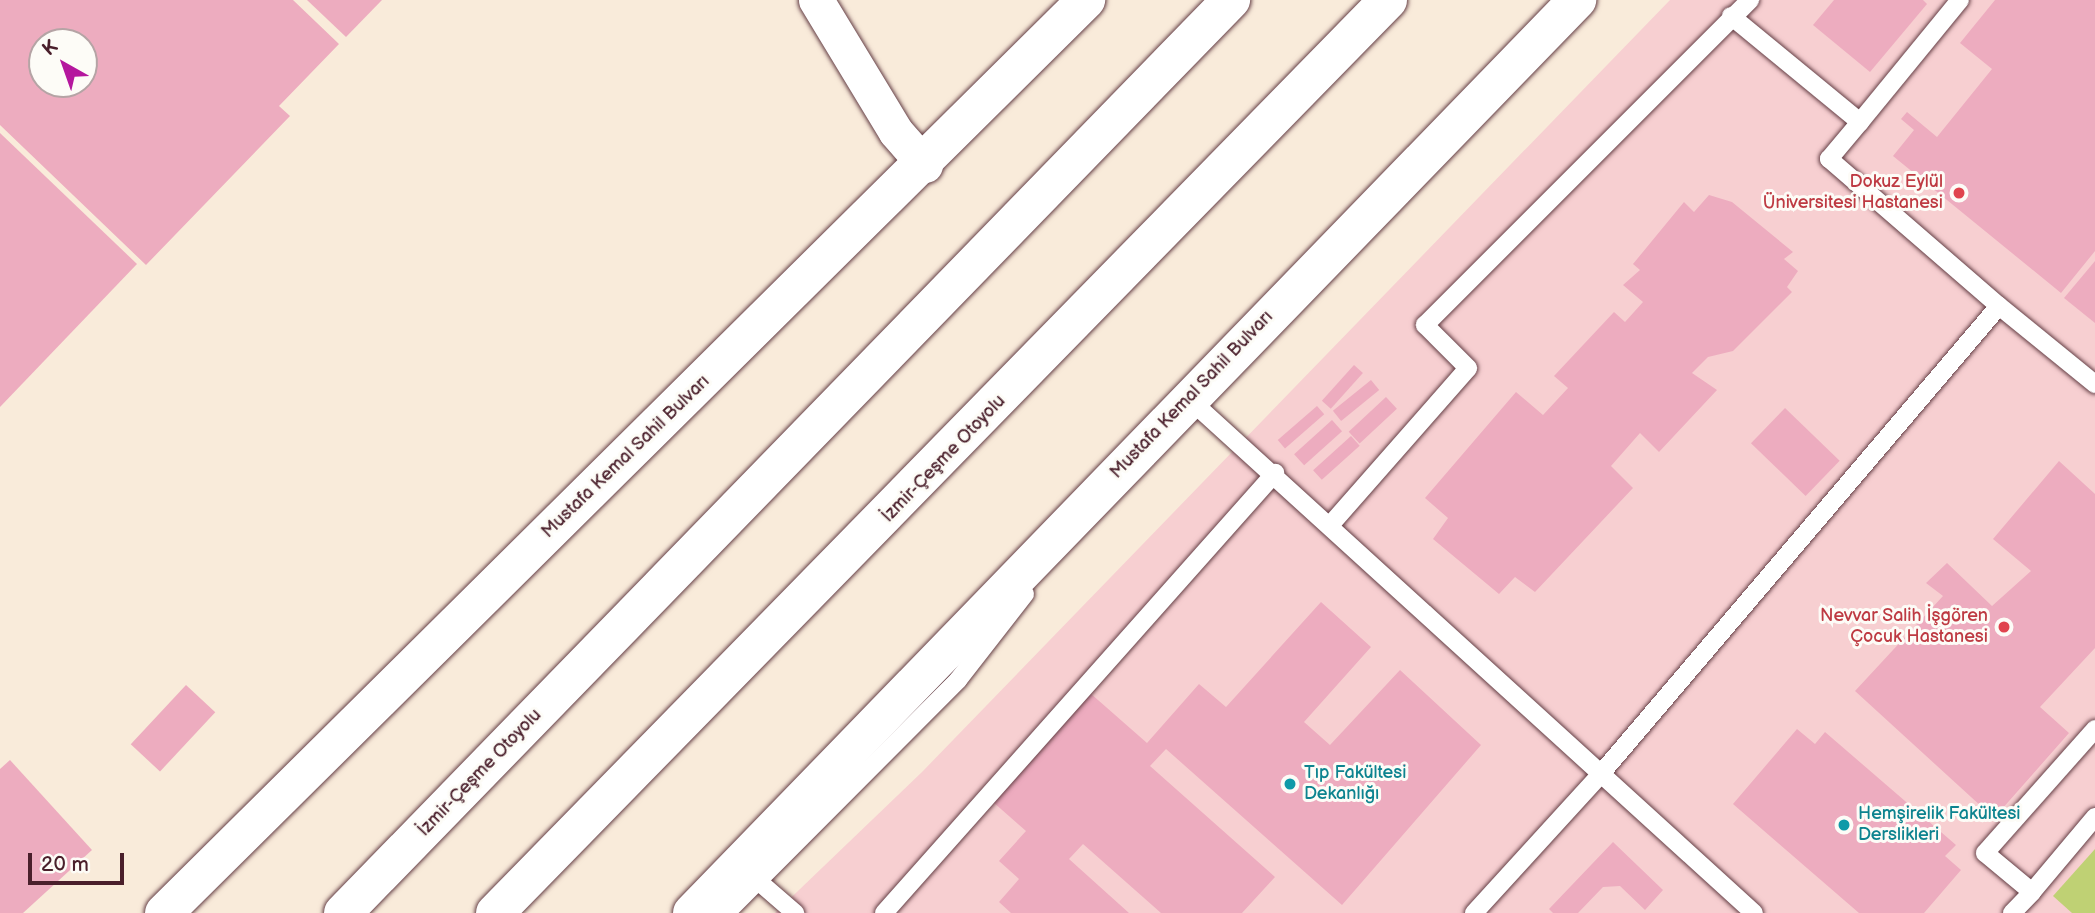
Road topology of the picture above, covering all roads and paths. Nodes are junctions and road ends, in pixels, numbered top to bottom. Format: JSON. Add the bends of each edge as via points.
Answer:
{"nodes":[{"id":1,"x":816,"y":0,"type":"edge"},
{"id":2,"x":1086,"y":0,"type":"edge"},
{"id":3,"x":1231,"y":0,"type":"edge"},
{"id":4,"x":1388,"y":0,"type":"edge"},
{"id":5,"x":1577,"y":0,"type":"edge"},
{"id":6,"x":1750,"y":0,"type":"edge"},
{"id":7,"x":1960,"y":0,"type":"edge"},
{"id":8,"x":1731,"y":16,"type":"junction"},
{"id":9,"x":1860,"y":122,"type":"junction"},
{"id":10,"x":925,"y":164,"type":"junction"},
{"id":11,"x":2000,"y":306,"type":"junction"},
{"id":12,"x":2095,"y":384,"type":"edge"},
{"id":13,"x":1188,"y":398,"type":"junction"},
{"id":14,"x":1275,"y":473,"type":"junction"},
{"id":15,"x":1332,"y":523,"type":"junction"},
{"id":16,"x":2095,"y":729,"type":"edge"},
{"id":17,"x":1599,"y":776,"type":"junction"},
{"id":18,"x":2095,"y":817,"type":"edge"},
{"id":19,"x":748,"y":873,"type":"junction"},
{"id":20,"x":2032,"y":891,"type":"junction"},
{"id":21,"x":164,"y":913,"type":"edge"},
{"id":22,"x":343,"y":913,"type":"edge"},
{"id":23,"x":495,"y":913,"type":"edge"},
{"id":24,"x":692,"y":913,"type":"edge"},
{"id":25,"x":726,"y":913,"type":"edge"},
{"id":26,"x":794,"y":913,"type":"edge"},
{"id":27,"x":884,"y":913,"type":"edge"},
{"id":28,"x":1474,"y":913,"type":"edge"},
{"id":29,"x":1754,"y":913,"type":"edge"},
{"id":30,"x":2012,"y":913,"type":"edge"}],
"edges":[{"from":1,"to":10,"type":"street","via":[[896,132]]},
{"from":2,"to":10,"type":"main road","name":"Mustafa Kemal Sahil Bulvarı"},
{"from":3,"to":22,"type":"main road","name":"İzmir-Çeşme Otoyolu"},
{"from":4,"to":23,"type":"main road","name":"İzmir-Çeşme Otoyolu"},
{"from":5,"to":13,"type":"main road","name":"Mustafa Kemal Sahil Bulvarı"},
{"from":6,"to":8,"type":"lane"},
{"from":7,"to":9,"type":"lane"},
{"from":8,"to":9,"type":"lane"},
{"from":8,"to":15,"type":"lane","via":[[1425,325],[1468,368]]},
{"from":9,"to":11,"type":"lane","via":[[1829,159]]},
{"from":10,"to":21,"type":"main road","name":"Mustafa Kemal Sahil Bulvarı"},
{"from":11,"to":12,"type":"lane"},
{"from":11,"to":17,"type":"lane"},
{"from":13,"to":14,"type":"lane"},
{"from":13,"to":19,"type":"main road","name":"Mustafa Kemal Sahil Bulvarı"},
{"from":14,"to":15,"type":"lane"},
{"from":14,"to":27,"type":"lane"},
{"from":15,"to":17,"type":"lane"},
{"from":16,"to":20,"type":"lane","via":[[1985,853]]},
{"from":17,"to":28,"type":"lane"},
{"from":17,"to":29,"type":"lane"},
{"from":18,"to":20,"type":"lane"},
{"from":19,"to":24,"type":"main road","name":"Mustafa Kemal Sahil Bulvarı"},
{"from":19,"to":25,"type":"lane"},
{"from":19,"to":26,"type":"lane"},
{"from":20,"to":30,"type":"lane"}]}
